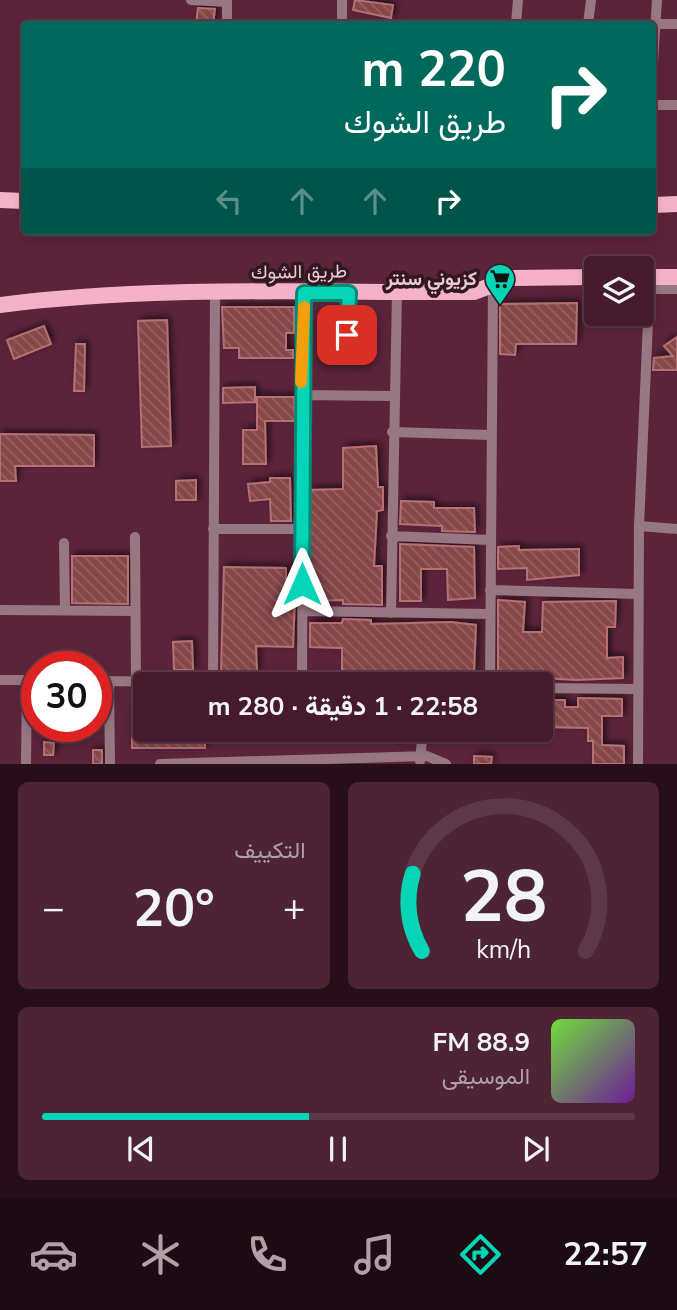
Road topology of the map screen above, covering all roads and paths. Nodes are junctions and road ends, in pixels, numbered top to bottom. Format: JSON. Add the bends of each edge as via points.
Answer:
{"nodes":[{"id":1,"x":191,"y":0,"type":"edge"},
{"id":2,"x":342,"y":0,"type":"edge"},
{"id":3,"x":518,"y":0,"type":"edge"},
{"id":4,"x":591,"y":0,"type":"edge"},
{"id":5,"x":657,"y":0,"type":"edge"},
{"id":6,"x":227,"y":1,"type":"edge"},
{"id":7,"x":227,"y":21,"type":"edge"},
{"id":8,"x":342,"y":21,"type":"edge"},
{"id":9,"x":516,"y":21,"type":"edge"},
{"id":10,"x":588,"y":21,"type":"edge"},
{"id":11,"x":655,"y":21,"type":"edge"},
{"id":12,"x":656,"y":24,"type":"edge"},
{"id":13,"x":677,"y":24,"type":"edge"},
{"id":14,"x":656,"y":105,"type":"edge"},
{"id":15,"x":677,"y":105,"type":"edge"},
{"id":16,"x":0,"y":200,"type":"edge"},
{"id":17,"x":21,"y":201,"type":"edge"},
{"id":18,"x":677,"y":204,"type":"edge"},
{"id":19,"x":656,"y":205,"type":"edge"},
{"id":20,"x":584,"y":277,"type":"edge"},
{"id":21,"x":677,"y":277,"type":"edge"},
{"id":22,"x":654,"y":280,"type":"edge"},
{"id":23,"x":654,"y":283,"type":"edge"},
{"id":24,"x":493,"y":286,"type":"junction"},
{"id":25,"x":677,"y":289,"type":"edge"},
{"id":26,"x":397,"y":292,"type":"junction"},
{"id":27,"x":304,"y":293,"type":"junction"},
{"id":28,"x":349,"y":293,"type":"junction"},
{"id":29,"x":215,"y":294,"type":"junction"},
{"id":30,"x":0,"y":305,"type":"edge"},
{"id":31,"x":646,"y":326,"type":"edge"},
{"id":32,"x":347,"y":335,"type":"dead end"},
{"id":33,"x":301,"y":395,"type":"junction"},
{"id":34,"x":393,"y":396,"type":"junction"},
{"id":35,"x":392,"y":432,"type":"junction"},
{"id":36,"x":490,"y":435,"type":"junction"},
{"id":37,"x":639,"y":526,"type":"junction"},
{"id":38,"x":213,"y":529,"type":"junction"},
{"id":39,"x":301,"y":529,"type":"junction"},
{"id":40,"x":677,"y":529,"type":"edge"},
{"id":41,"x":391,"y":536,"type":"junction"},
{"id":42,"x":135,"y":537,"type":"dead end"},
{"id":43,"x":490,"y":540,"type":"junction"},
{"id":44,"x":64,"y":543,"type":"dead end"},
{"id":45,"x":490,"y":590,"type":"junction"},
{"id":46,"x":638,"y":594,"type":"junction"},
{"id":47,"x":0,"y":610,"type":"edge"},
{"id":48,"x":65,"y":610,"type":"junction"},
{"id":49,"x":134,"y":611,"type":"junction"},
{"id":50,"x":302,"y":611,"type":"junction"},
{"id":51,"x":391,"y":613,"type":"junction"},
{"id":52,"x":490,"y":614,"type":"junction"},
{"id":53,"x":136,"y":672,"type":"edge"},
{"id":54,"x":213,"y":672,"type":"edge"},
{"id":55,"x":302,"y":672,"type":"edge"},
{"id":56,"x":489,"y":672,"type":"edge"},
{"id":57,"x":0,"y":680,"type":"edge"},
{"id":58,"x":21,"y":680,"type":"edge"},
{"id":59,"x":112,"y":681,"type":"edge"},
{"id":60,"x":133,"y":681,"type":"edge"},
{"id":61,"x":553,"y":688,"type":"edge"},
{"id":62,"x":636,"y":689,"type":"junction"},
{"id":63,"x":28,"y":742,"type":"edge"},
{"id":64,"x":110,"y":742,"type":"edge"},
{"id":65,"x":421,"y":742,"type":"edge"},
{"id":66,"x":420,"y":761,"type":"edge"},
{"id":67,"x":337,"y":762,"type":"edge"},
{"id":68,"x":26,"y":764,"type":"edge"},
{"id":69,"x":110,"y":764,"type":"edge"},
{"id":70,"x":160,"y":764,"type":"edge"},
{"id":71,"x":446,"y":764,"type":"edge"},
{"id":72,"x":638,"y":764,"type":"edge"}],
"edges":[{"from":1,"to":6,"type":"street"},
{"from":2,"to":8,"type":"street"},
{"from":3,"to":9,"type":"street"},
{"from":4,"to":10,"type":"street"},
{"from":5,"to":11,"type":"street"},
{"from":6,"to":7,"type":"street"},
{"from":12,"to":13,"type":"street"},
{"from":14,"to":15,"type":"street"},
{"from":16,"to":17,"type":"main road"},
{"from":18,"to":19,"type":"main road"},
{"from":20,"to":24,"type":"main road","name":"طريق الشوك","via":[[511,278]]},
{"from":21,"to":22,"type":"main road"},
{"from":23,"to":25,"type":"street"},
{"from":24,"to":26,"type":"main road","name":"طريق الشوك","via":[[474,292]]},
{"from":24,"to":36,"type":"street"},
{"from":26,"to":28,"type":"main road","name":"طريق الشوك"},
{"from":26,"to":34,"type":"street"},
{"from":27,"to":28,"type":"main road","name":"طريق الشوك"},
{"from":27,"to":29,"type":"main road","name":"طريق الشوك"},
{"from":27,"to":33,"type":"street"},
{"from":28,"to":32,"type":"lane"},
{"from":29,"to":30,"type":"main road","name":"طريق الشوك","via":[[57,298]]},
{"from":29,"to":38,"type":"street"},
{"from":31,"to":37,"type":"street"},
{"from":33,"to":34,"type":"street"},
{"from":33,"to":39,"type":"street"},
{"from":34,"to":35,"type":"street"},
{"from":35,"to":36,"type":"street"},
{"from":35,"to":41,"type":"street"},
{"from":36,"to":43,"type":"street"},
{"from":37,"to":40,"type":"street"},
{"from":37,"to":46,"type":"street"},
{"from":38,"to":39,"type":"street"},
{"from":38,"to":54,"type":"street"},
{"from":39,"to":50,"type":"street"},
{"from":41,"to":43,"type":"street"},
{"from":41,"to":51,"type":"street"},
{"from":42,"to":49,"type":"street"},
{"from":43,"to":45,"type":"street"},
{"from":44,"to":48,"type":"street"},
{"from":45,"to":46,"type":"street"},
{"from":45,"to":52,"type":"street"},
{"from":46,"to":62,"type":"street"},
{"from":47,"to":48,"type":"street"},
{"from":48,"to":49,"type":"street"},
{"from":49,"to":53,"type":"street"},
{"from":50,"to":51,"type":"street"},
{"from":50,"to":55,"type":"street"},
{"from":51,"to":52,"type":"street"},
{"from":52,"to":56,"type":"street"},
{"from":57,"to":58,"type":"street"},
{"from":59,"to":60,"type":"street"},
{"from":61,"to":62,"type":"street"},
{"from":62,"to":72,"type":"street"},
{"from":63,"to":68,"type":"street"},
{"from":64,"to":69,"type":"street"},
{"from":65,"to":66,"type":"street"},
{"from":66,"to":67,"type":"street"},
{"from":66,"to":71,"type":"street","via":[[436,758]]},
{"from":67,"to":70,"type":"street"}]}
